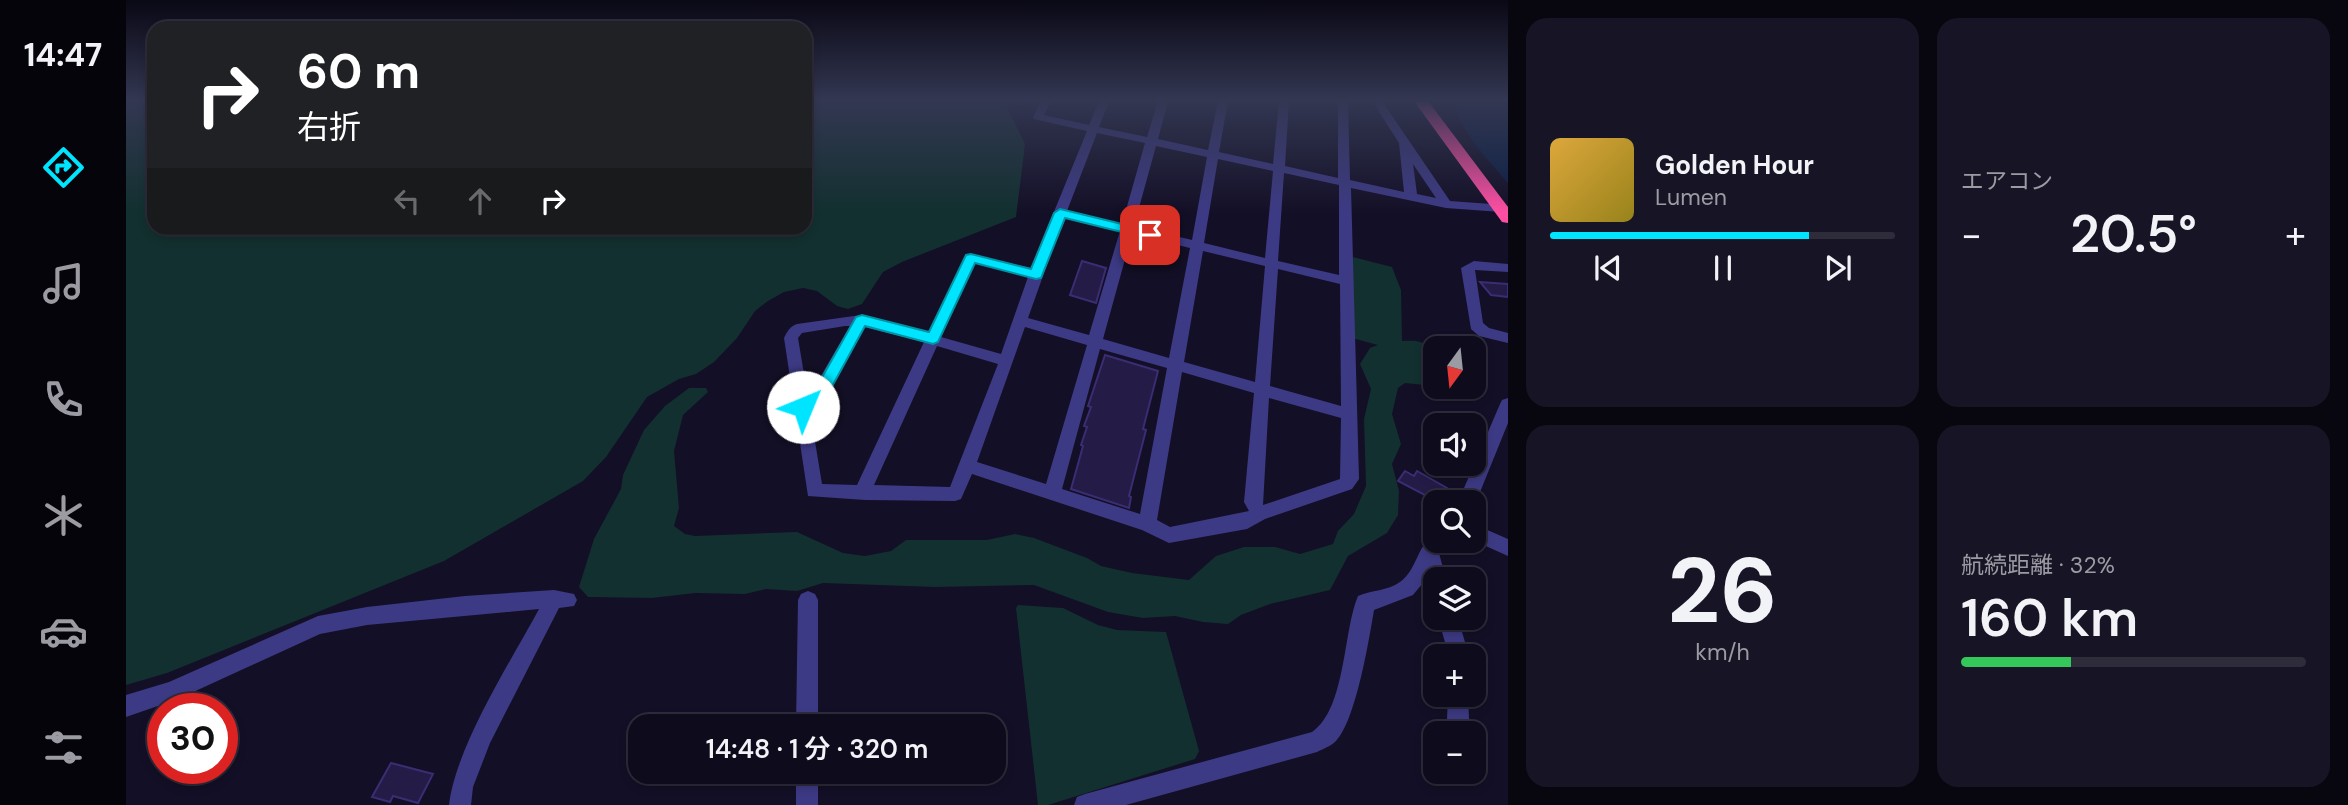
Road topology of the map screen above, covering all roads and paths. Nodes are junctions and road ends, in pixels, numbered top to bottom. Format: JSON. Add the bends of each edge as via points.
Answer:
{"nodes":[{"id":1,"x":1090,"y":139,"type":"edge"},
{"id":2,"x":1134,"y":139,"type":"edge"},
{"id":3,"x":1152,"y":139,"type":"edge"},
{"id":4,"x":1216,"y":139,"type":"edge"},
{"id":5,"x":1282,"y":139,"type":"edge"},
{"id":6,"x":1343,"y":139,"type":"edge"},
{"id":7,"x":1449,"y":139,"type":"edge"},
{"id":8,"x":1405,"y":141,"type":"joint"},
{"id":9,"x":1151,"y":142,"type":"junction"},
{"id":10,"x":1213,"y":155,"type":"junction"},
{"id":11,"x":1280,"y":169,"type":"junction"},
{"id":12,"x":1344,"y":183,"type":"junction"},
{"id":13,"x":1410,"y":197,"type":"junction"},
{"id":14,"x":1447,"y":204,"type":"junction"},
{"id":15,"x":1060,"y":213,"type":"junction"},
{"id":16,"x":1505,"y":213,"type":"edge"},
{"id":17,"x":1126,"y":229,"type":"junction"},
{"id":18,"x":1197,"y":246,"type":"junction"},
{"id":19,"x":1270,"y":264,"type":"junction"},
{"id":20,"x":1508,"y":268,"type":"edge"},
{"id":21,"x":1036,"y":275,"type":"junction"},
{"id":22,"x":1345,"y":281,"type":"junction"},
{"id":23,"x":862,"y":320,"type":"junction"},
{"id":24,"x":1021,"y":321,"type":"junction"},
{"id":25,"x":1508,"y":338,"type":"edge"},
{"id":26,"x":933,"y":339,"type":"junction"},
{"id":27,"x":1094,"y":342,"type":"junction"},
{"id":28,"x":1006,"y":361,"type":"junction"},
{"id":29,"x":1174,"y":365,"type":"junction"},
{"id":30,"x":1260,"y":389,"type":"junction"},
{"id":31,"x":1508,"y":404,"type":"edge"},
{"id":32,"x":803,"y":407,"type":"junction"},
{"id":33,"x":1347,"y":414,"type":"junction"},
{"id":34,"x":968,"y":466,"type":"junction"},
{"id":35,"x":1472,"y":490,"type":"edge"},
{"id":36,"x":865,"y":493,"type":"junction"},
{"id":37,"x":1052,"y":493,"type":"junction"},
{"id":38,"x":1259,"y":514,"type":"junction"},
{"id":39,"x":1147,"y":524,"type":"junction"},
{"id":40,"x":1486,"y":537,"type":"edge"},
{"id":41,"x":1508,"y":548,"type":"edge"},
{"id":42,"x":1431,"y":553,"type":"edge"},
{"id":43,"x":808,"y":600,"type":"dead end"},
{"id":44,"x":126,"y":706,"type":"edge"},
{"id":45,"x":1458,"y":707,"type":"edge"},
{"id":46,"x":807,"y":714,"type":"edge"},
{"id":47,"x":1458,"y":719,"type":"dead end"},
{"id":48,"x":807,"y":784,"type":"edge"},
{"id":49,"x":460,"y":805,"type":"edge"},
{"id":50,"x":807,"y":805,"type":"edge"},
{"id":51,"x":1084,"y":805,"type":"edge"}],
"edges":[{"from":1,"to":15,"type":"street"},
{"from":2,"to":9,"type":"street"},
{"from":3,"to":9,"type":"street"},
{"from":4,"to":10,"type":"street"},
{"from":5,"to":11,"type":"street"},
{"from":6,"to":12,"type":"street"},
{"from":7,"to":16,"type":"highway"},
{"from":8,"to":13,"type":"street"},
{"from":8,"to":14,"type":"street"},
{"from":9,"to":10,"type":"street"},
{"from":9,"to":17,"type":"street"},
{"from":10,"to":11,"type":"street"},
{"from":10,"to":18,"type":"street"},
{"from":11,"to":12,"type":"street"},
{"from":11,"to":19,"type":"street"},
{"from":12,"to":13,"type":"street"},
{"from":12,"to":22,"type":"street"},
{"from":13,"to":14,"type":"street"},
{"from":14,"to":16,"type":"street"},
{"from":15,"to":17,"type":"street"},
{"from":15,"to":21,"type":"street"},
{"from":17,"to":18,"type":"street"},
{"from":17,"to":27,"type":"street"},
{"from":18,"to":19,"type":"street"},
{"from":18,"to":29,"type":"street"},
{"from":19,"to":22,"type":"street"},
{"from":19,"to":30,"type":"street"},
{"from":20,"to":25,"type":"street","via":[[1468,268],[1476,325]]},
{"from":21,"to":24,"type":"street"},
{"from":21,"to":26,"type":"street","via":[[971,258]]},
{"from":22,"to":33,"type":"street"},
{"from":23,"to":26,"type":"street"},
{"from":23,"to":32,"type":"street","via":[[816,401]]},
{"from":23,"to":32,"type":"street","via":[[797,328],[791,338]]},
{"from":24,"to":27,"type":"street"},
{"from":24,"to":28,"type":"street"},
{"from":26,"to":28,"type":"street"},
{"from":26,"to":36,"type":"street","via":[[866,481]]},
{"from":27,"to":29,"type":"street"},
{"from":27,"to":37,"type":"street"},
{"from":28,"to":34,"type":"street"},
{"from":29,"to":30,"type":"street"},
{"from":29,"to":39,"type":"street"},
{"from":30,"to":33,"type":"street"},
{"from":30,"to":38,"type":"street","via":[[1252,502]]},
{"from":31,"to":35,"type":"street"},
{"from":32,"to":36,"type":"street","via":[[814,491]]},
{"from":33,"to":38,"type":"street","via":[[1350,479],[1346,484]]},
{"from":34,"to":36,"type":"street","via":[[955,494]]},
{"from":34,"to":37,"type":"street"},
{"from":37,"to":39,"type":"street"},
{"from":38,"to":39,"type":"street","via":[[1247,521],[1169,535]]},
{"from":40,"to":41,"type":"street"},
{"from":42,"to":51,"type":"street","via":[[1412,586],[1383,600],[1365,602],[1362,629],[1330,732],[1317,741]]},
{"from":43,"to":46,"type":"street"},
{"from":44,"to":49,"type":"street","via":[[171,692],[318,625],[428,609],[560,600],[482,737]]},
{"from":45,"to":47,"type":"street"},
{"from":48,"to":50,"type":"street"}]}
